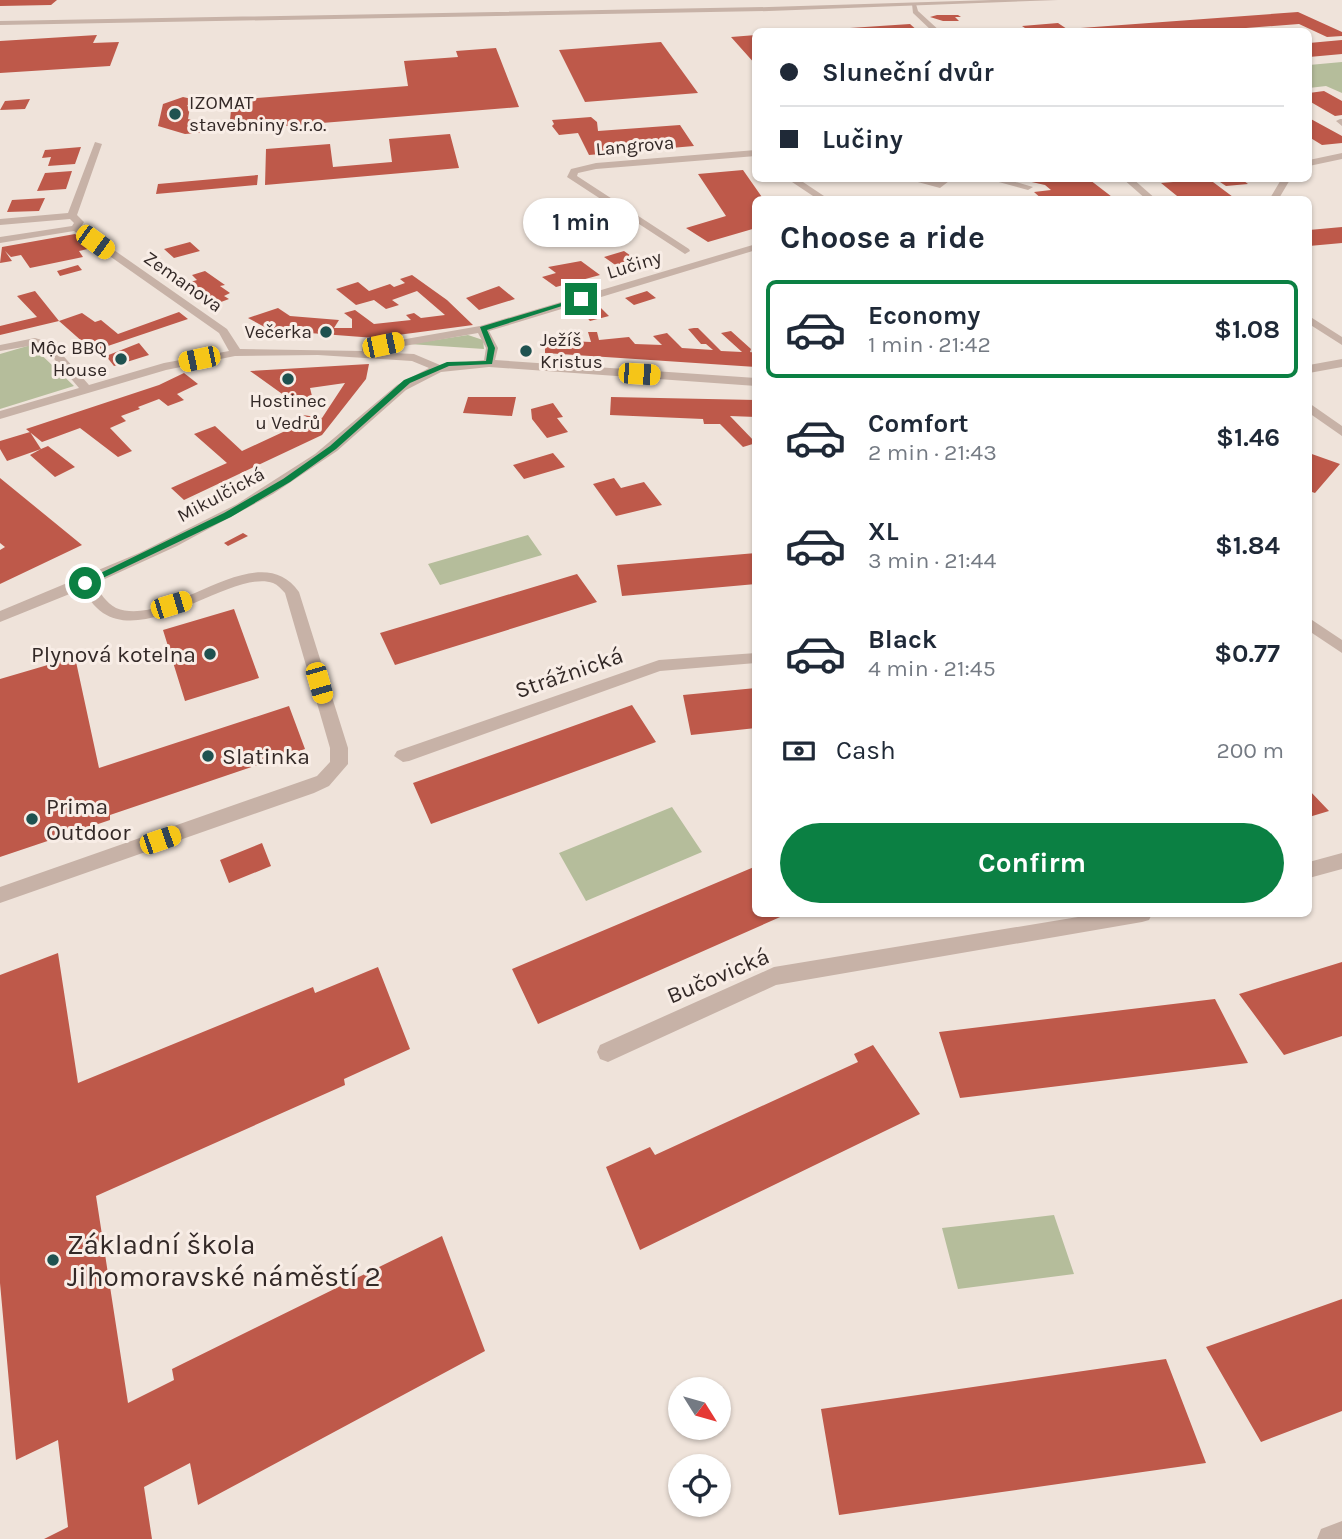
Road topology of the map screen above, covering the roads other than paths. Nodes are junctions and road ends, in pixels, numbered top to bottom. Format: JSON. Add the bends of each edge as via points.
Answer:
{"nodes":[{"id":1,"x":1055,"y":0,"type":"edge"},
{"id":2,"x":914,"y":5,"type":"junction"},
{"id":3,"x":0,"y":23,"type":"edge"},
{"id":4,"x":933,"y":28,"type":"edge"},
{"id":5,"x":98,"y":144,"type":"dead end"},
{"id":6,"x":752,"y":153,"type":"edge"},
{"id":7,"x":1337,"y":156,"type":"edge"},
{"id":8,"x":1312,"y":160,"type":"edge"},
{"id":9,"x":796,"y":182,"type":"edge"},
{"id":10,"x":924,"y":182,"type":"edge"},
{"id":11,"x":944,"y":182,"type":"edge"},
{"id":12,"x":1006,"y":182,"type":"edge"},
{"id":13,"x":1131,"y":182,"type":"edge"},
{"id":14,"x":1028,"y":187,"type":"dead end"},
{"id":15,"x":820,"y":196,"type":"edge"},
{"id":16,"x":1148,"y":196,"type":"edge"},
{"id":17,"x":72,"y":216,"type":"junction"},
{"id":18,"x":0,"y":222,"type":"edge"},
{"id":19,"x":76,"y":228,"type":"junction"},
{"id":20,"x":0,"y":240,"type":"edge"},
{"id":21,"x":752,"y":248,"type":"edge"},
{"id":22,"x":685,"y":251,"type":"dead end"},
{"id":23,"x":1312,"y":321,"type":"edge"},
{"id":24,"x":482,"y":329,"type":"junction"},
{"id":25,"x":1342,"y":342,"type":"edge"},
{"id":26,"x":0,"y":348,"type":"edge"},
{"id":27,"x":235,"y":353,"type":"junction"},
{"id":28,"x":345,"y":353,"type":"junction"},
{"id":29,"x":489,"y":363,"type":"junction"},
{"id":30,"x":1342,"y":363,"type":"edge"},
{"id":31,"x":436,"y":368,"type":"junction"},
{"id":32,"x":1312,"y":368,"type":"edge"},
{"id":33,"x":752,"y":382,"type":"edge"},
{"id":34,"x":86,"y":389,"type":"junction"},
{"id":35,"x":1312,"y":409,"type":"edge"},
{"id":36,"x":0,"y":415,"type":"edge"},
{"id":37,"x":1342,"y":432,"type":"edge"},
{"id":38,"x":85,"y":583,"type":"junction"},
{"id":39,"x":0,"y":617,"type":"edge"},
{"id":40,"x":1312,"y":625,"type":"edge"},
{"id":41,"x":1342,"y":648,"type":"edge"},
{"id":42,"x":752,"y":658,"type":"edge"},
{"id":43,"x":403,"y":756,"type":"dead end"},
{"id":44,"x":1342,"y":861,"type":"edge"},
{"id":45,"x":1312,"y":869,"type":"edge"},
{"id":46,"x":0,"y":895,"type":"edge"},
{"id":47,"x":1124,"y":917,"type":"edge"},
{"id":48,"x":608,"y":1052,"type":"dead end"},
{"id":49,"x":1342,"y":1535,"type":"edge"},
{"id":50,"x":1331,"y":1539,"type":"edge"}],
"edges":[{"from":1,"to":2,"type":"street"},
{"from":2,"to":3,"type":"street"},
{"from":2,"to":4,"type":"street","via":[[915,12]]},
{"from":5,"to":17,"type":"street"},
{"from":6,"to":22,"type":"street","name":"Langrova","via":[[573,171],[572,177]]},
{"from":7,"to":8,"type":"street"},
{"from":9,"to":15,"type":"street"},
{"from":10,"to":11,"type":"street","via":[[940,186]]},
{"from":12,"to":14,"type":"street"},
{"from":13,"to":16,"type":"street"},
{"from":17,"to":18,"type":"street"},
{"from":17,"to":19,"type":"street","via":[[79,222]]},
{"from":19,"to":20,"type":"street"},
{"from":19,"to":27,"type":"street","name":"Zemanova","via":[[227,334]]},
{"from":21,"to":24,"type":"street","name":"Lučiny"},
{"from":23,"to":25,"type":"street"},
{"from":24,"to":28,"type":"street","name":"Lučiny"},
{"from":24,"to":29,"type":"street","via":[[492,348]]},
{"from":26,"to":34,"type":"street","via":[[35,341],[48,345]]},
{"from":27,"to":28,"type":"street"},
{"from":27,"to":34,"type":"street"},
{"from":28,"to":31,"type":"street","via":[[414,358]]},
{"from":29,"to":31,"type":"street"},
{"from":29,"to":33,"type":"street"},
{"from":30,"to":32,"type":"street"},
{"from":31,"to":38,"type":"street","name":"Mikulčická","via":[[401,386],[333,447],[286,480],[227,515]]},
{"from":34,"to":36,"type":"street"},
{"from":35,"to":37,"type":"street"},
{"from":38,"to":39,"type":"street","name":"Mikulčická"},
{"from":38,"to":46,"type":"street","via":[[105,607],[123,615],[149,612],[259,578],[281,580],[292,592],[340,760],[330,775],[308,788]]},
{"from":40,"to":41,"type":"street"},
{"from":42,"to":43,"type":"street","name":"Strážnická","via":[[659,666]]},
{"from":44,"to":45,"type":"street"},
{"from":47,"to":48,"type":"street","name":"Bučovická","via":[[774,976]]},
{"from":49,"to":50,"type":"street"}]}
